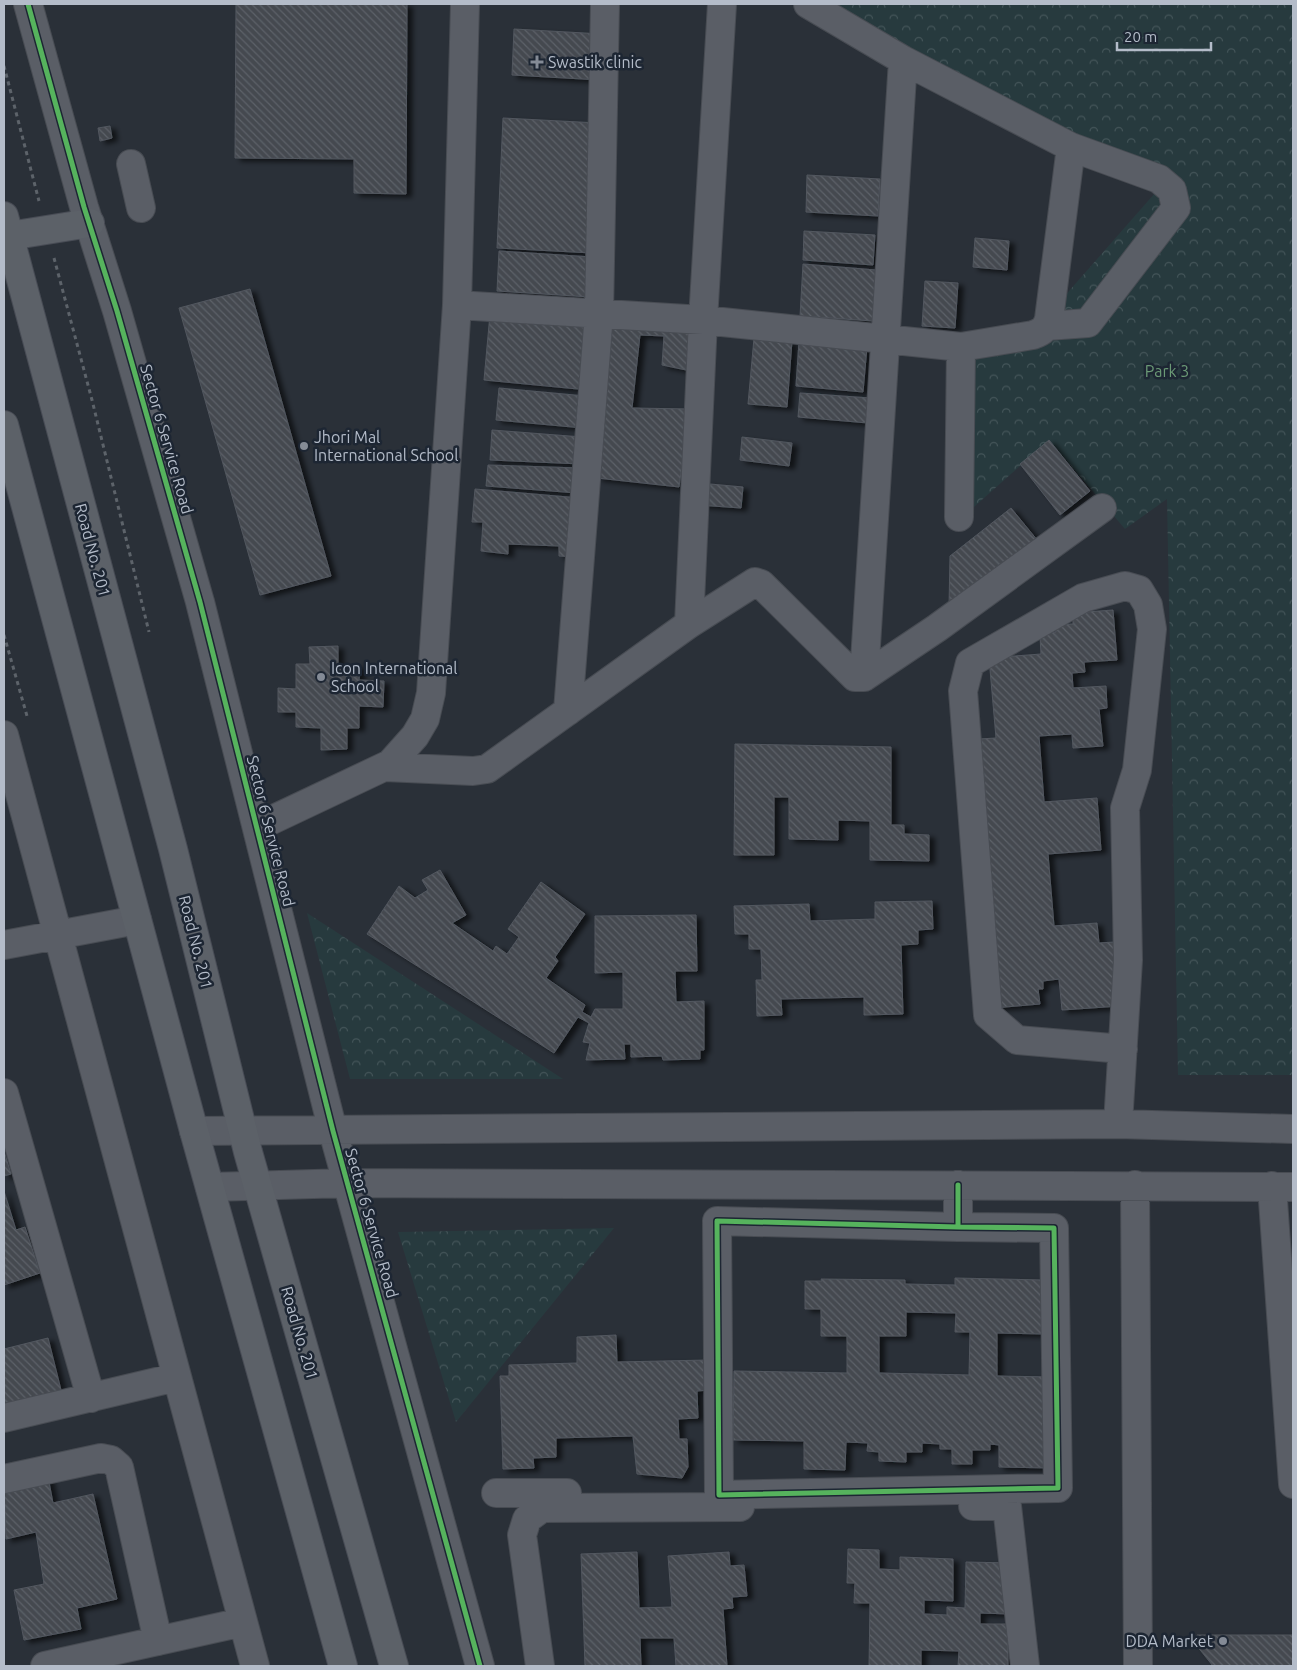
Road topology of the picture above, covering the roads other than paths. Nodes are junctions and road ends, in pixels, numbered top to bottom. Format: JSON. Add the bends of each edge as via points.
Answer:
{"nodes":[{"id":1,"x":28,"y":4,"type":"edge"},
{"id":2,"x":465,"y":4,"type":"edge"},
{"id":3,"x":605,"y":4,"type":"edge"},
{"id":4,"x":722,"y":4,"type":"edge"},
{"id":5,"x":808,"y":4,"type":"edge"},
{"id":6,"x":903,"y":60,"type":"junction"},
{"id":7,"x":1071,"y":147,"type":"junction"},
{"id":8,"x":132,"y":164,"type":"dead end"},
{"id":9,"x":141,"y":208,"type":"dead end"},
{"id":10,"x":90,"y":223,"type":"junction"},
{"id":11,"x":6,"y":226,"type":"edge"},
{"id":12,"x":457,"y":305,"type":"junction"},
{"id":13,"x":599,"y":313,"type":"junction"},
{"id":14,"x":703,"y":320,"type":"junction"},
{"id":15,"x":1047,"y":326,"type":"junction"},
{"id":16,"x":885,"y":341,"type":"junction"},
{"id":17,"x":961,"y":347,"type":"junction"},
{"id":18,"x":4,"y":425,"type":"edge"},
{"id":19,"x":1102,"y":508,"type":"dead end"},
{"id":20,"x":959,"y":517,"type":"dead end"},
{"id":21,"x":689,"y":624,"type":"junction"},
{"id":22,"x":864,"y":677,"type":"junction"},
{"id":23,"x":568,"y":711,"type":"junction"},
{"id":24,"x":4,"y":735,"type":"edge"},
{"id":25,"x":386,"y":766,"type":"junction"},
{"id":26,"x":257,"y":827,"type":"junction"},
{"id":27,"x":137,"y":920,"type":"junction"},
{"id":28,"x":56,"y":933,"type":"junction"},
{"id":29,"x":4,"y":945,"type":"edge"},
{"id":30,"x":1123,"y":1048,"type":"junction"},
{"id":31,"x":4,"y":1093,"type":"edge"},
{"id":32,"x":1118,"y":1124,"type":"junction"},
{"id":33,"x":1293,"y":1129,"type":"edge"},
{"id":34,"x":194,"y":1131,"type":"junction"},
{"id":35,"x":243,"y":1131,"type":"junction"},
{"id":36,"x":333,"y":1131,"type":"junction"},
{"id":37,"x":348,"y":1182,"type":"junction"},
{"id":38,"x":258,"y":1185,"type":"junction"},
{"id":39,"x":1135,"y":1185,"type":"junction"},
{"id":40,"x":958,"y":1186,"type":"junction"},
{"id":41,"x":1283,"y":1186,"type":"edge"},
{"id":42,"x":210,"y":1187,"type":"junction"},
{"id":43,"x":958,"y":1227,"type":"junction"},
{"id":44,"x":177,"y":1377,"type":"junction"},
{"id":45,"x":91,"y":1398,"type":"junction"},
{"id":46,"x":4,"y":1418,"type":"edge"},
{"id":47,"x":4,"y":1479,"type":"edge"},
{"id":48,"x":1293,"y":1484,"type":"edge"},
{"id":49,"x":496,"y":1493,"type":"dead end"},
{"id":50,"x":719,"y":1495,"type":"junction"},
{"id":51,"x":243,"y":1622,"type":"junction"},
{"id":52,"x":158,"y":1641,"type":"junction"},
{"id":53,"x":45,"y":1666,"type":"edge"},
{"id":54,"x":255,"y":1666,"type":"edge"},
{"id":55,"x":343,"y":1666,"type":"edge"},
{"id":56,"x":394,"y":1666,"type":"edge"},
{"id":57,"x":480,"y":1666,"type":"edge"},
{"id":58,"x":540,"y":1666,"type":"edge"},
{"id":59,"x":1025,"y":1666,"type":"edge"},
{"id":60,"x":1138,"y":1666,"type":"edge"}],
"edges":[{"from":1,"to":10,"type":"street","name":"Sector 6 Service Road"},
{"from":2,"to":12,"type":"street"},
{"from":3,"to":13,"type":"street"},
{"from":4,"to":14,"type":"street"},
{"from":5,"to":6,"type":"street"},
{"from":6,"to":7,"type":"street"},
{"from":6,"to":16,"type":"street"},
{"from":7,"to":15,"type":"street"},
{"from":7,"to":15,"type":"street","via":[[1159,178],[1172,190],[1176,208],[1088,323]]},
{"from":8,"to":9,"type":"street"},
{"from":10,"to":11,"type":"main road"},
{"from":10,"to":26,"type":"street","name":"Sector 6 Service Road","via":[[200,602]]},
{"from":11,"to":35,"type":"main road","name":"Road No. 201","via":[[173,849]]},
{"from":12,"to":13,"type":"street"},
{"from":12,"to":25,"type":"street","via":[[431,694],[425,719],[415,736]]},
{"from":13,"to":14,"type":"street"},
{"from":13,"to":23,"type":"street"},
{"from":14,"to":16,"type":"street"},
{"from":14,"to":21,"type":"street"},
{"from":15,"to":17,"type":"street","via":[[1033,335]]},
{"from":16,"to":17,"type":"street"},
{"from":16,"to":22,"type":"street"},
{"from":17,"to":20,"type":"street"},
{"from":18,"to":27,"type":"main road"},
{"from":19,"to":22,"type":"street"},
{"from":21,"to":22,"type":"street","via":[[758,582],[855,677]]},
{"from":21,"to":23,"type":"street"},
{"from":23,"to":25,"type":"street","via":[[488,769]]},
{"from":24,"to":28,"type":"street"},
{"from":25,"to":26,"type":"street"},
{"from":26,"to":36,"type":"street","name":"Sector 6 Service Road"},
{"from":27,"to":28,"type":"street"},
{"from":27,"to":34,"type":"main road"},
{"from":28,"to":29,"type":"street"},
{"from":28,"to":44,"type":"street"},
{"from":30,"to":30,"type":"street","via":[[1017,1040],[988,1015],[963,691],[970,663],[1082,598],[1126,586],[1139,590],[1148,605],[1152,629],[1137,770],[1125,808],[1128,960]]},
{"from":30,"to":32,"type":"street"},
{"from":31,"to":45,"type":"street"},
{"from":32,"to":33,"type":"street"},
{"from":32,"to":36,"type":"street"},
{"from":34,"to":35,"type":"street"},
{"from":34,"to":42,"type":"main road"},
{"from":35,"to":36,"type":"street"},
{"from":35,"to":38,"type":"main road","name":"Road No. 201"},
{"from":36,"to":37,"type":"street","name":"Sector 6 Service Road"},
{"from":37,"to":38,"type":"street"},
{"from":37,"to":40,"type":"street"},
{"from":37,"to":57,"type":"street","name":"Sector 6 Service Road"},
{"from":38,"to":42,"type":"street"},
{"from":38,"to":56,"type":"main road","name":"Road No. 201"},
{"from":39,"to":40,"type":"street"},
{"from":39,"to":41,"type":"street"},
{"from":39,"to":60,"type":"street"},
{"from":40,"to":43,"type":"street"},
{"from":41,"to":48,"type":"street"},
{"from":42,"to":55,"type":"main road"},
{"from":43,"to":50,"type":"street","via":[[717,1221]]},
{"from":43,"to":50,"type":"street","via":[[1054,1228],[1058,1488]]},
{"from":44,"to":45,"type":"street"},
{"from":44,"to":51,"type":"street"},
{"from":45,"to":46,"type":"street"},
{"from":47,"to":52,"type":"street","via":[[101,1458],[111,1460],[119,1467]]},
{"from":49,"to":50,"type":"street"},
{"from":51,"to":52,"type":"street"},
{"from":51,"to":54,"type":"street"},
{"from":52,"to":53,"type":"street"},
{"from":58,"to":59,"type":"street","via":[[522,1534],[527,1520],[542,1508],[997,1506],[1007,1506]]}]}
